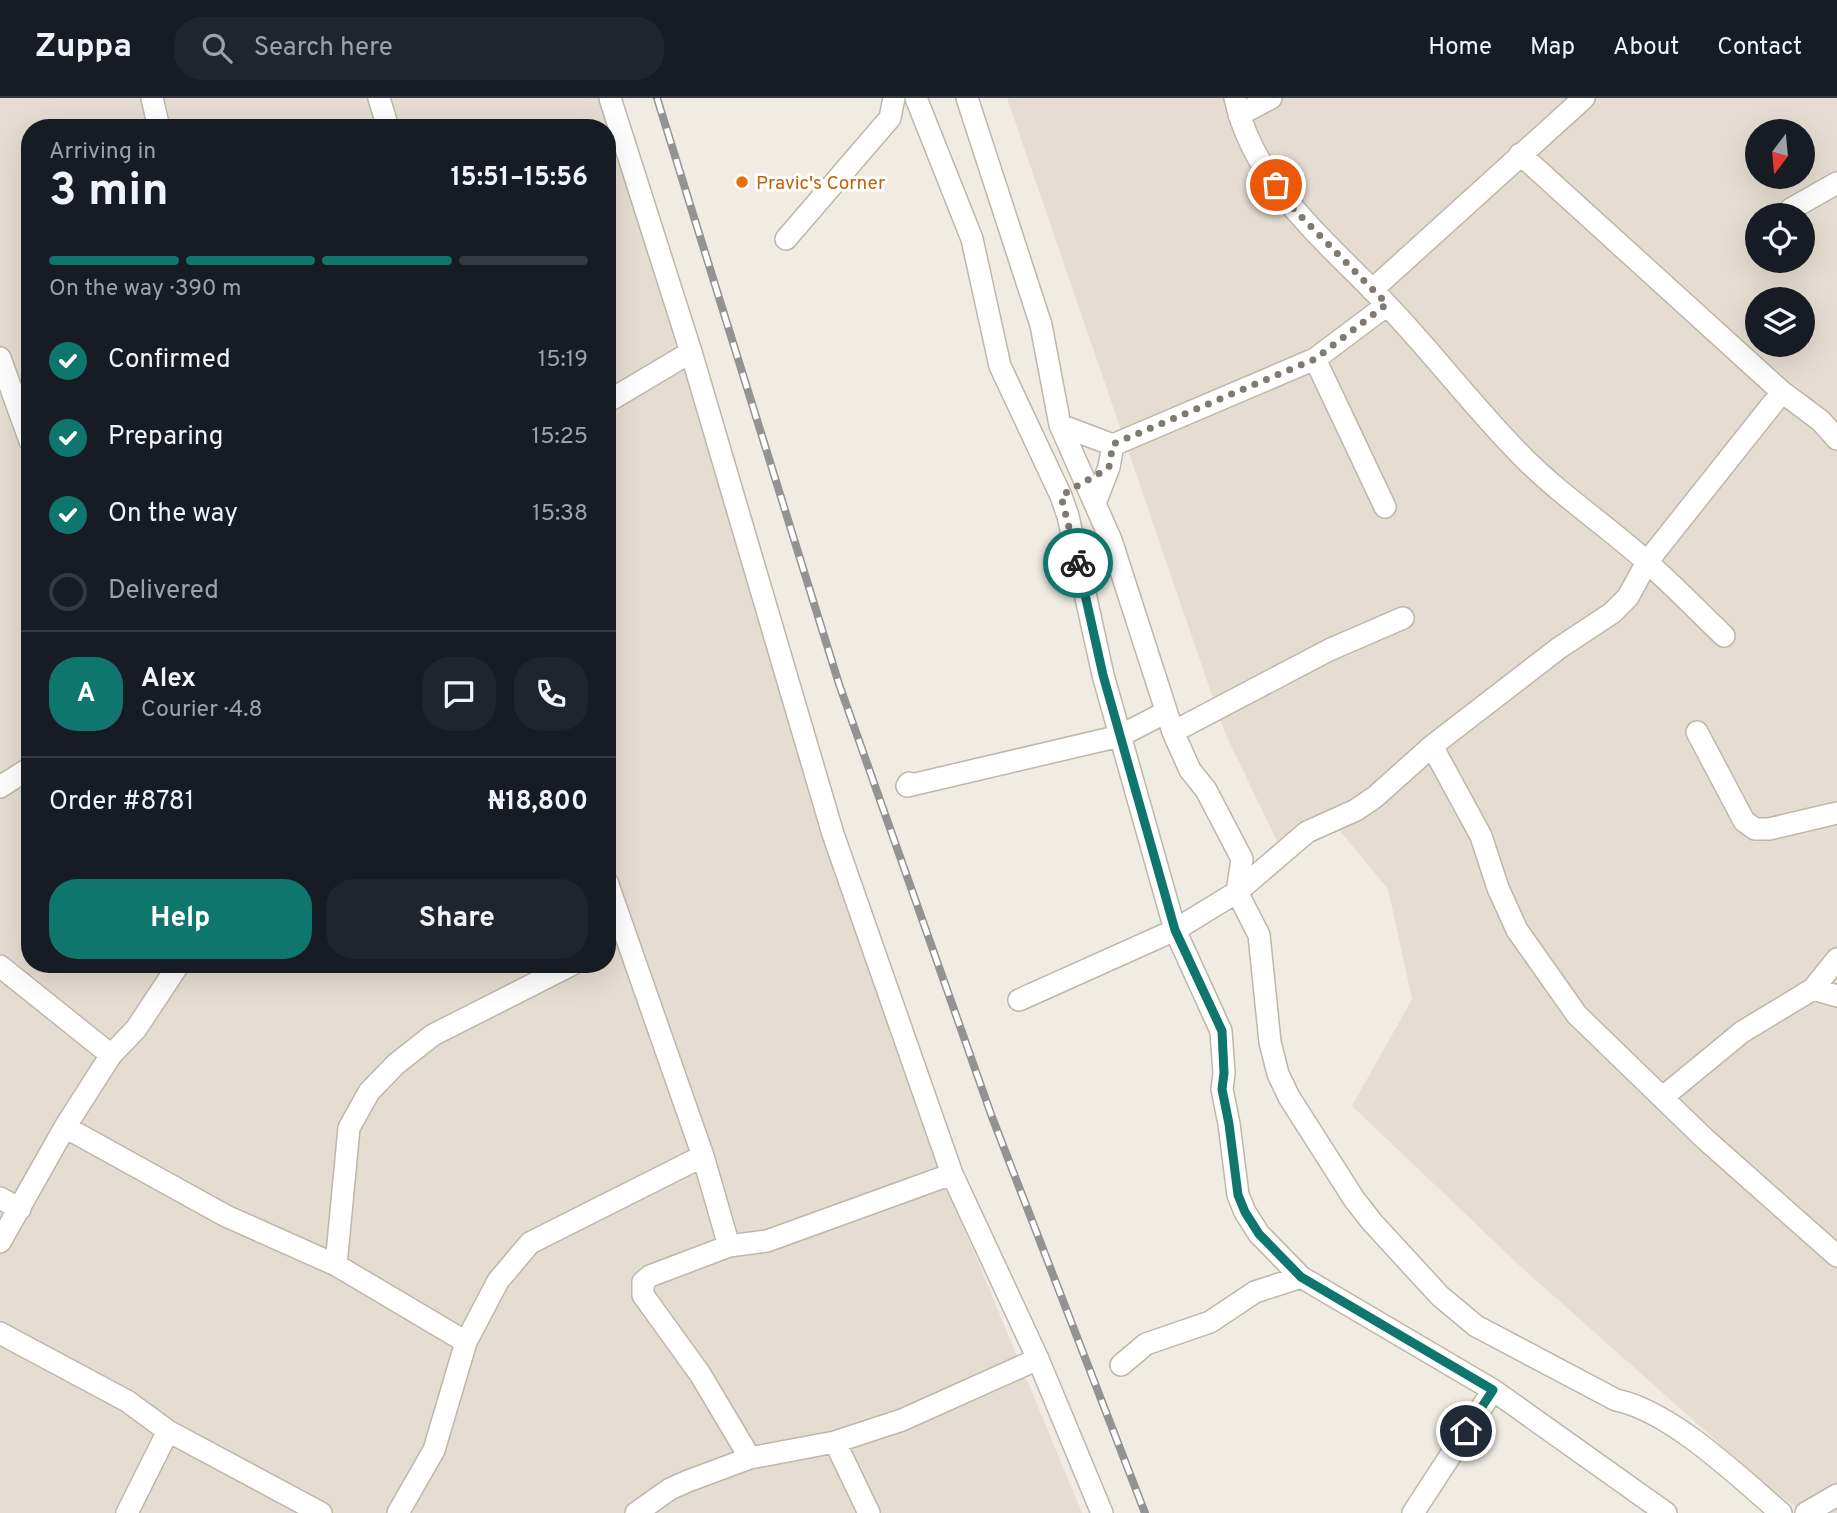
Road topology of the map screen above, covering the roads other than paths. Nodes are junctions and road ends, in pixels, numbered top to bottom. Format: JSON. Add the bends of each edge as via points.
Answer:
{"nodes":[{"id":1,"x":152,"y":98,"type":"edge"},
{"id":2,"x":379,"y":98,"type":"edge"},
{"id":3,"x":610,"y":98,"type":"edge"},
{"id":4,"x":894,"y":98,"type":"edge"},
{"id":5,"x":916,"y":98,"type":"edge"},
{"id":6,"x":967,"y":98,"type":"edge"},
{"id":7,"x":1271,"y":98,"type":"edge"},
{"id":8,"x":1584,"y":98,"type":"edge"},
{"id":9,"x":1237,"y":107,"type":"edge"},
{"id":10,"x":157,"y":119,"type":"edge"},
{"id":11,"x":385,"y":119,"type":"edge"},
{"id":12,"x":612,"y":119,"type":"edge"},
{"id":13,"x":616,"y":139,"type":"edge"},
{"id":14,"x":1520,"y":153,"type":"junction"},
{"id":15,"x":1837,"y":183,"type":"edge"},
{"id":16,"x":1802,"y":203,"type":"edge"},
{"id":17,"x":786,"y":239,"type":"dead end"},
{"id":18,"x":1380,"y":297,"type":"junction"},
{"id":19,"x":691,"y":352,"type":"junction"},
{"id":20,"x":0,"y":358,"type":"edge"},
{"id":21,"x":1315,"y":359,"type":"junction"},
{"id":22,"x":1782,"y":392,"type":"junction"},
{"id":23,"x":616,"y":397,"type":"edge"},
{"id":24,"x":21,"y":416,"type":"edge"},
{"id":25,"x":1060,"y":425,"type":"junction"},
{"id":26,"x":1837,"y":439,"type":"edge"},
{"id":27,"x":1113,"y":444,"type":"junction"},
{"id":28,"x":1109,"y":467,"type":"junction"},
{"id":29,"x":1085,"y":479,"type":"junction"},
{"id":30,"x":1061,"y":496,"type":"junction"},
{"id":31,"x":1096,"y":501,"type":"junction"},
{"id":32,"x":1385,"y":507,"type":"dead end"},
{"id":33,"x":1647,"y":562,"type":"junction"},
{"id":34,"x":1403,"y":618,"type":"dead end"},
{"id":35,"x":1724,"y":636,"type":"dead end"},
{"id":36,"x":1170,"y":722,"type":"junction"},
{"id":37,"x":1697,"y":732,"type":"dead end"},
{"id":38,"x":1120,"y":736,"type":"junction"},
{"id":39,"x":1432,"y":746,"type":"junction"},
{"id":40,"x":21,"y":774,"type":"edge"},
{"id":41,"x":909,"y":783,"type":"dead end"},
{"id":42,"x":0,"y":787,"type":"edge"},
{"id":43,"x":1837,"y":813,"type":"edge"},
{"id":44,"x":1285,"y":852,"type":"junction"},
{"id":45,"x":1242,"y":859,"type":"junction"},
{"id":46,"x":1237,"y":892,"type":"junction"},
{"id":47,"x":1175,"y":930,"type":"junction"},
{"id":48,"x":616,"y":935,"type":"edge"},
{"id":49,"x":1837,"y":959,"type":"edge"},
{"id":50,"x":0,"y":966,"type":"edge"},
{"id":51,"x":172,"y":973,"type":"edge"},
{"id":52,"x":555,"y":973,"type":"edge"},
{"id":53,"x":1813,"y":989,"type":"junction"},
{"id":54,"x":1837,"y":996,"type":"edge"},
{"id":55,"x":1019,"y":1000,"type":"dead end"},
{"id":56,"x":111,"y":1055,"type":"junction"},
{"id":57,"x":1663,"y":1097,"type":"junction"},
{"id":58,"x":65,"y":1126,"type":"junction"},
{"id":59,"x":703,"y":1157,"type":"junction"},
{"id":60,"x":952,"y":1174,"type":"junction"},
{"id":61,"x":0,"y":1198,"type":"edge"},
{"id":62,"x":20,"y":1209,"type":"junction"},
{"id":63,"x":0,"y":1242,"type":"edge"},
{"id":64,"x":729,"y":1246,"type":"junction"},
{"id":65,"x":1837,"y":1256,"type":"edge"},
{"id":66,"x":336,"y":1265,"type":"junction"},
{"id":67,"x":1301,"y":1277,"type":"junction"},
{"id":68,"x":0,"y":1334,"type":"edge"},
{"id":69,"x":466,"y":1342,"type":"junction"},
{"id":70,"x":1038,"y":1359,"type":"junction"},
{"id":71,"x":1121,"y":1365,"type":"dead end"},
{"id":72,"x":1493,"y":1390,"type":"junction"},
{"id":73,"x":168,"y":1431,"type":"junction"},
{"id":74,"x":835,"y":1442,"type":"junction"},
{"id":75,"x":750,"y":1458,"type":"junction"},
{"id":76,"x":1837,"y":1495,"type":"edge"},
{"id":77,"x":127,"y":1513,"type":"edge"},
{"id":78,"x":321,"y":1513,"type":"edge"},
{"id":79,"x":398,"y":1513,"type":"edge"},
{"id":80,"x":636,"y":1513,"type":"edge"},
{"id":81,"x":869,"y":1513,"type":"edge"},
{"id":82,"x":1102,"y":1513,"type":"edge"},
{"id":83,"x":1413,"y":1513,"type":"edge"},
{"id":84,"x":1666,"y":1513,"type":"edge"},
{"id":85,"x":1781,"y":1513,"type":"edge"},
{"id":86,"x":1806,"y":1513,"type":"edge"}],
"edges":[{"from":1,"to":10,"type":"street"},
{"from":2,"to":11,"type":"street"},
{"from":3,"to":12,"type":"street"},
{"from":4,"to":17,"type":"street","via":[[890,118]]},
{"from":5,"to":30,"type":"street","via":[[972,239],[1000,366]]},
{"from":6,"to":25,"type":"street","via":[[1041,325]]},
{"from":7,"to":9,"type":"street"},
{"from":8,"to":14,"type":"street"},
{"from":9,"to":18,"type":"street","via":[[1254,151],[1287,202]]},
{"from":13,"to":19,"type":"street"},
{"from":14,"to":18,"type":"street"},
{"from":14,"to":22,"type":"street"},
{"from":15,"to":16,"type":"street"},
{"from":18,"to":21,"type":"street"},
{"from":18,"to":33,"type":"street","via":[[1518,452]]},
{"from":19,"to":23,"type":"street"},
{"from":19,"to":60,"type":"street","via":[[833,834]]},
{"from":20,"to":24,"type":"street"},
{"from":21,"to":27,"type":"street"},
{"from":21,"to":32,"type":"street"},
{"from":22,"to":26,"type":"street"},
{"from":22,"to":33,"type":"street"},
{"from":25,"to":27,"type":"street"},
{"from":25,"to":29,"type":"street"},
{"from":27,"to":28,"type":"street"},
{"from":28,"to":29,"type":"street"},
{"from":28,"to":31,"type":"street"},
{"from":29,"to":30,"type":"street"},
{"from":29,"to":31,"type":"street"},
{"from":30,"to":38,"type":"street"},
{"from":31,"to":36,"type":"street"},
{"from":33,"to":35,"type":"street"},
{"from":33,"to":39,"type":"street","via":[[1628,597],[1612,613]]},
{"from":34,"to":36,"type":"street"},
{"from":36,"to":38,"type":"street"},
{"from":36,"to":45,"type":"street","via":[[1190,770],[1206,790]]},
{"from":37,"to":43,"type":"street","via":[[1744,821],[1755,829]]},
{"from":38,"to":41,"type":"street","via":[[907,786]]},
{"from":38,"to":47,"type":"street"},
{"from":39,"to":44,"type":"street","via":[[1375,797],[1307,832]]},
{"from":39,"to":57,"type":"street","via":[[1481,836],[1517,930],[1577,1015]]},
{"from":40,"to":42,"type":"street"},
{"from":44,"to":45,"type":"street"},
{"from":44,"to":46,"type":"street"},
{"from":45,"to":46,"type":"street"},
{"from":46,"to":47,"type":"street"},
{"from":46,"to":85,"type":"street","via":[[1259,935],[1278,1074],[1372,1222],[1440,1296],[1476,1326],[1616,1400],[1667,1421]]},
{"from":47,"to":55,"type":"street"},
{"from":47,"to":67,"type":"street","via":[[1222,1031],[1222,1089],[1238,1195],[1259,1234]]},
{"from":48,"to":59,"type":"street"},
{"from":49,"to":53,"type":"street"},
{"from":50,"to":56,"type":"street"},
{"from":51,"to":56,"type":"street","via":[[136,1030]]},
{"from":52,"to":66,"type":"street","via":[[433,1035],[369,1092],[349,1128]]},
{"from":53,"to":54,"type":"street"},
{"from":53,"to":57,"type":"street","via":[[1742,1032]]},
{"from":56,"to":58,"type":"street"},
{"from":57,"to":65,"type":"street"},
{"from":58,"to":62,"type":"street"},
{"from":58,"to":66,"type":"street","via":[[226,1216]]},
{"from":59,"to":64,"type":"street"},
{"from":59,"to":69,"type":"street","via":[[530,1243],[498,1281]]},
{"from":60,"to":64,"type":"street","via":[[768,1241]]},
{"from":60,"to":70,"type":"street"},
{"from":61,"to":62,"type":"street"},
{"from":62,"to":63,"type":"street"},
{"from":64,"to":75,"type":"street","via":[[650,1276],[643,1282],[643,1295],[700,1374]]},
{"from":66,"to":69,"type":"street"},
{"from":67,"to":71,"type":"street","via":[[1255,1292],[1210,1322],[1146,1343]]},
{"from":67,"to":72,"type":"street"},
{"from":68,"to":73,"type":"street","via":[[127,1401]]},
{"from":69,"to":79,"type":"street","via":[[434,1450]]},
{"from":70,"to":74,"type":"street","via":[[902,1420]]},
{"from":70,"to":82,"type":"street"},
{"from":72,"to":83,"type":"street"},
{"from":72,"to":84,"type":"street"},
{"from":73,"to":77,"type":"street"},
{"from":73,"to":78,"type":"street"},
{"from":74,"to":75,"type":"street"},
{"from":74,"to":81,"type":"street"},
{"from":75,"to":80,"type":"street","via":[[670,1489]]},
{"from":76,"to":86,"type":"street"}]}
